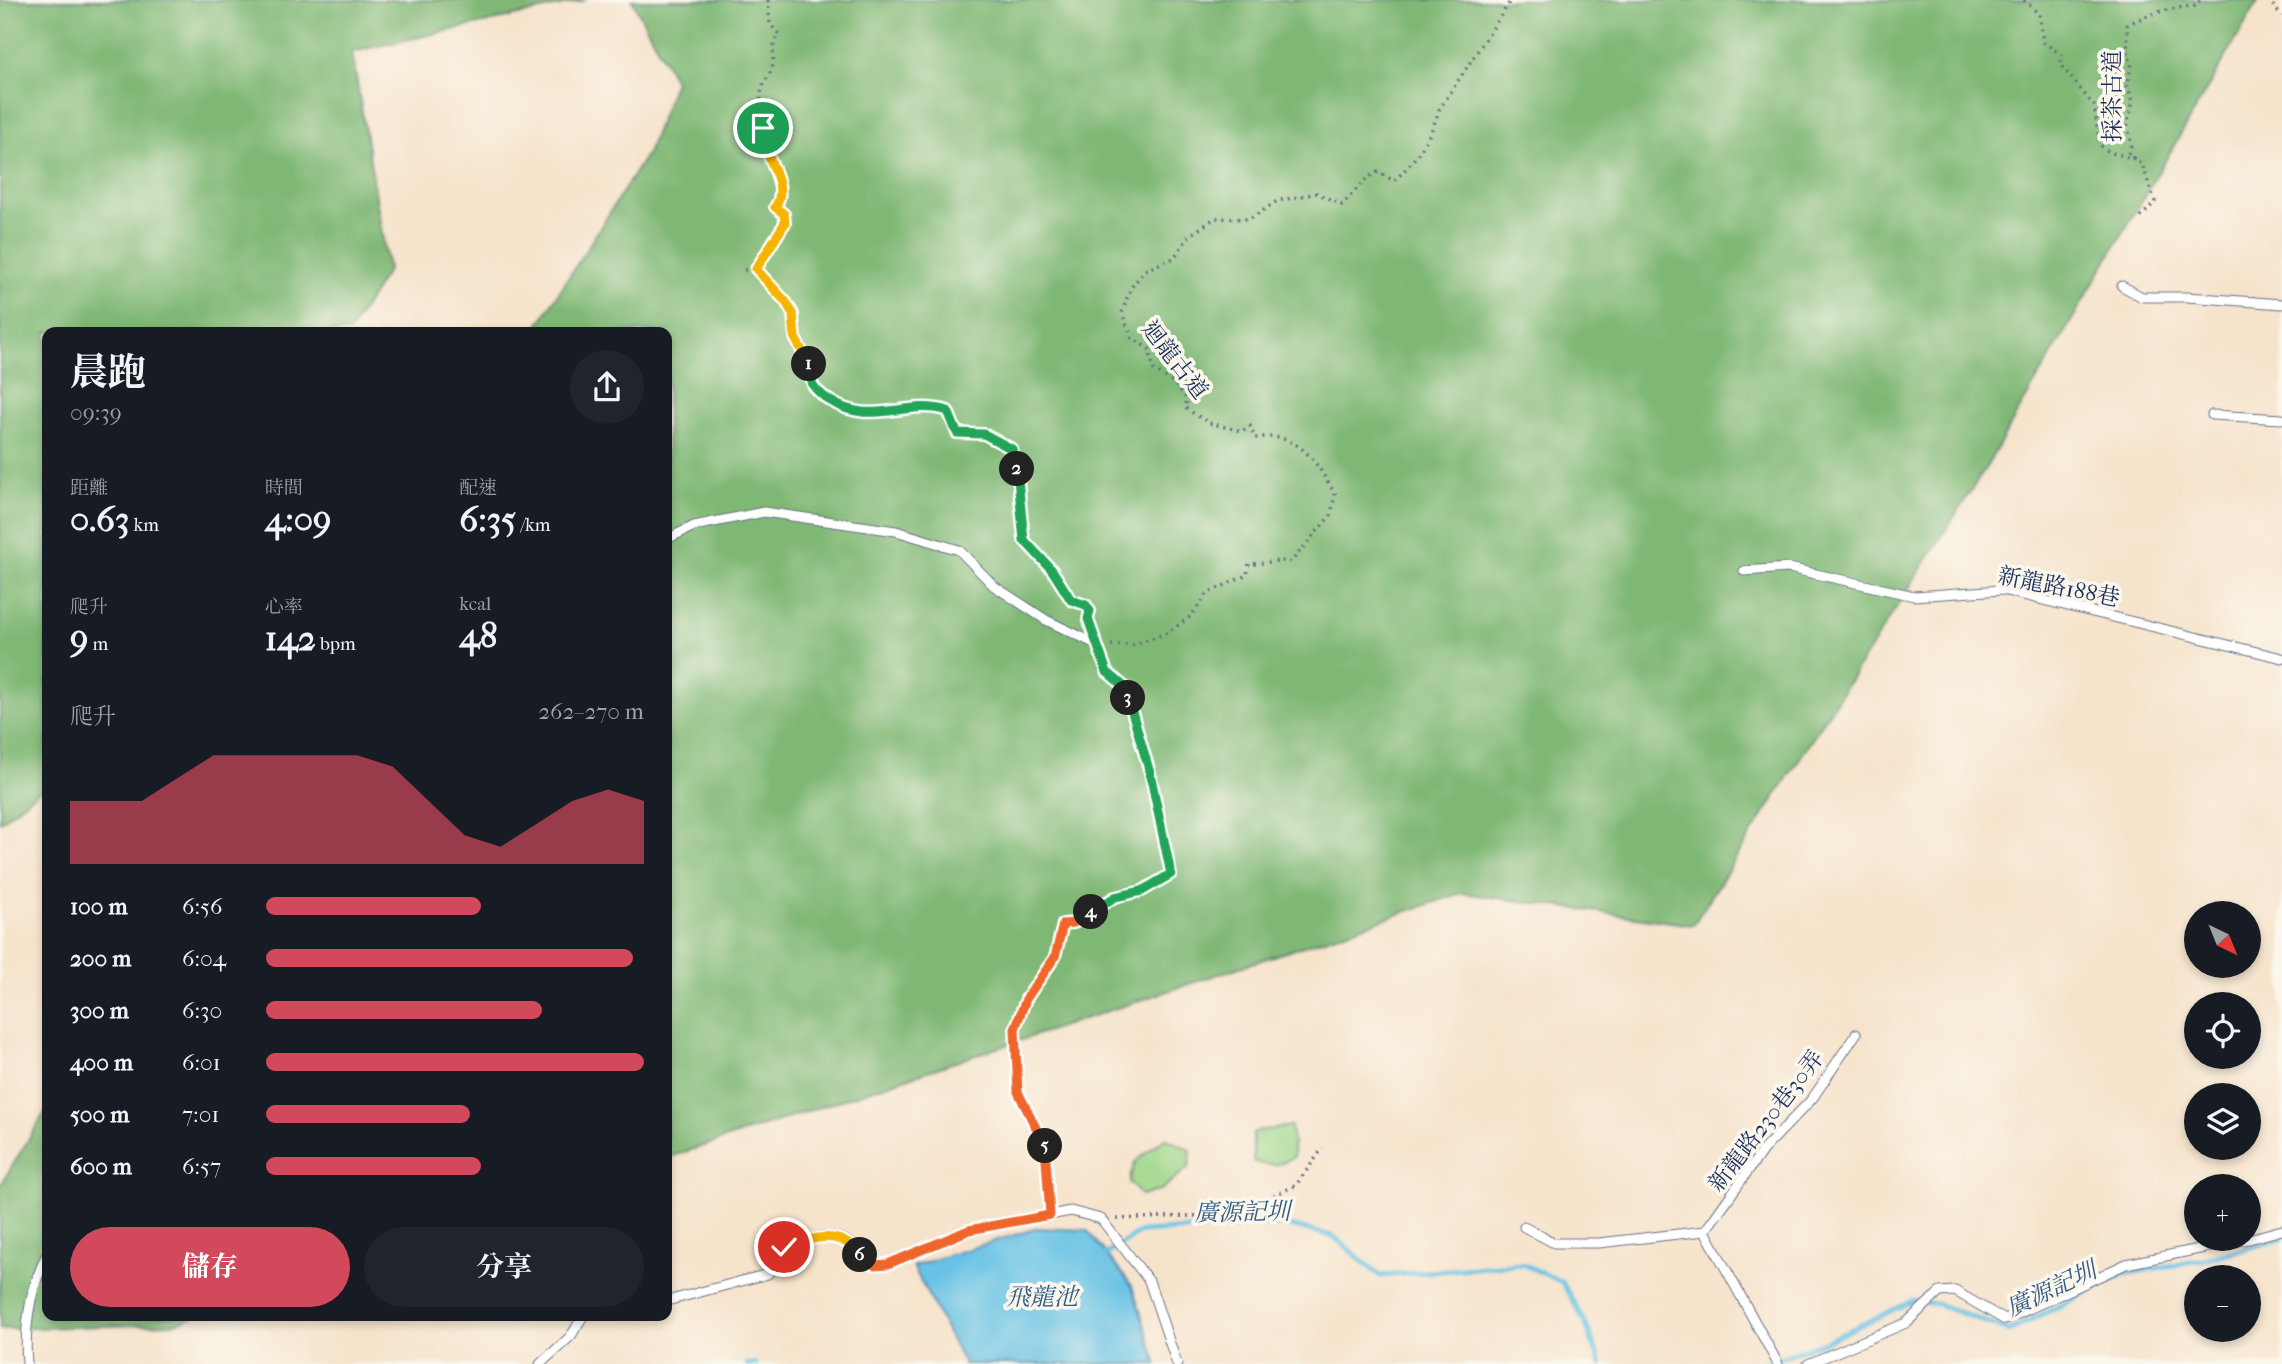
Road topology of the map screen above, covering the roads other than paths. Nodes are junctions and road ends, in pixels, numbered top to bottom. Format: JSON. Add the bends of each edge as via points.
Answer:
{"nodes":[{"id":1,"x":2122,"y":286,"type":"dead end"},
{"id":2,"x":2282,"y":304,"type":"edge"},
{"id":3,"x":2213,"y":415,"type":"dead end"},
{"id":4,"x":2282,"y":419,"type":"edge"},
{"id":5,"x":672,"y":537,"type":"edge"},
{"id":6,"x":1744,"y":571,"type":"dead end"},
{"id":7,"x":1098,"y":645,"type":"road end"},
{"id":8,"x":2282,"y":657,"type":"edge"},
{"id":9,"x":1856,"y":1034,"type":"dead end"},
{"id":10,"x":1524,"y":1227,"type":"dead end"},
{"id":11,"x":2282,"y":1230,"type":"edge"},
{"id":12,"x":1705,"y":1231,"type":"junction"},
{"id":13,"x":2261,"y":1236,"type":"edge"},
{"id":14,"x":2189,"y":1251,"type":"edge"},
{"id":15,"x":42,"y":1266,"type":"edge"},
{"id":16,"x":672,"y":1300,"type":"edge"},
{"id":17,"x":580,"y":1321,"type":"edge"},
{"id":18,"x":27,"y":1364,"type":"edge"},
{"id":19,"x":540,"y":1364,"type":"edge"},
{"id":20,"x":1177,"y":1364,"type":"edge"},
{"id":21,"x":1778,"y":1364,"type":"edge"},
{"id":22,"x":1808,"y":1364,"type":"edge"}],
"edges":[{"from":1,"to":2,"type":"lane","via":[[2142,297]]},
{"from":3,"to":4,"type":"lane"},
{"from":5,"to":7,"type":"lane","via":[[694,526],[764,512],[896,531],[959,550],[994,586],[1046,620]]},
{"from":6,"to":8,"type":"lane","name":"新龍路188巷","via":[[1789,568],[1914,596],[2003,590]]},
{"from":9,"to":12,"type":"lane","name":"新龍路230巷30弄","via":[[1812,1099],[1763,1150]]},
{"from":10,"to":12,"type":"lane","via":[[1554,1243]]},
{"from":11,"to":13,"type":"lane"},
{"from":12,"to":21,"type":"lane"},
{"from":14,"to":22,"type":"lane","via":[[2126,1264],[2005,1320],[1955,1291],[1940,1292],[1906,1324]]},
{"from":15,"to":18,"type":"lane","via":[[31,1294]]},
{"from":16,"to":20,"type":"lane","via":[[768,1275],[784,1247],[819,1237],[839,1238],[864,1260],[888,1264],[969,1230],[1072,1211],[1101,1219],[1149,1281]]},
{"from":17,"to":19,"type":"lane","via":[[571,1336]]}]}
